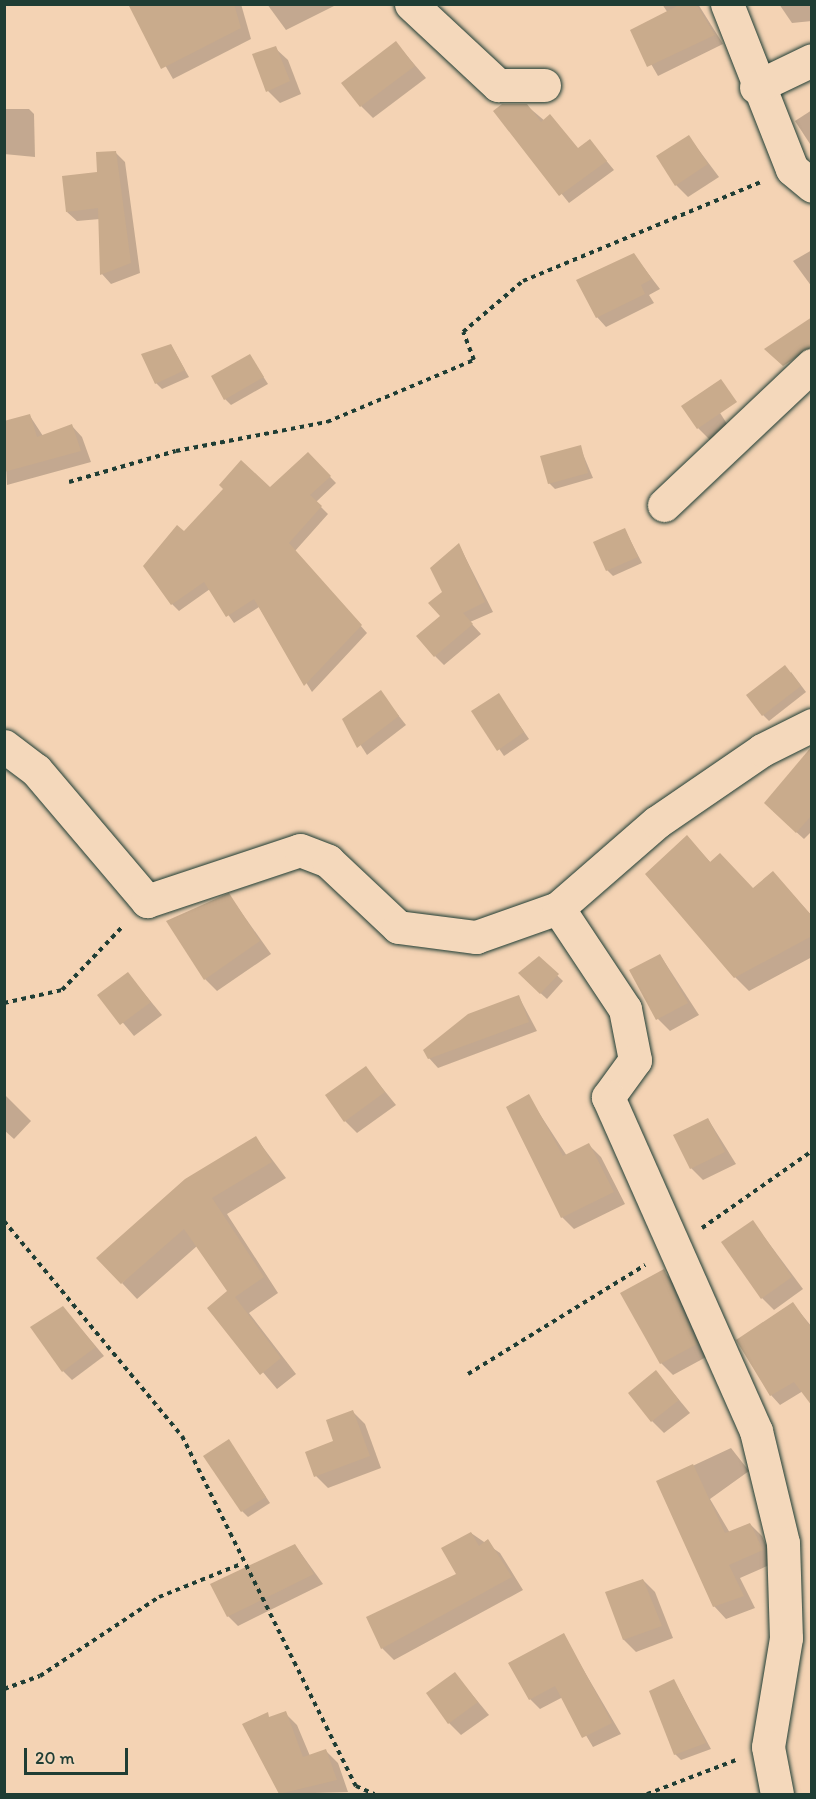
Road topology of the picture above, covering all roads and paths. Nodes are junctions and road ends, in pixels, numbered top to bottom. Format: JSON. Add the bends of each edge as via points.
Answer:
{"nodes":[{"id":1,"x":411,"y":4,"type":"edge"},
{"id":2,"x":727,"y":4,"type":"edge"},
{"id":3,"x":812,"y":60,"type":"edge"},
{"id":4,"x":544,"y":85,"type":"dead end"},
{"id":5,"x":756,"y":87,"type":"junction"},
{"id":6,"x":802,"y":177,"type":"edge"},
{"id":7,"x":812,"y":365,"type":"edge"},
{"id":8,"x":69,"y":482,"type":"dead end"},
{"id":9,"x":664,"y":505,"type":"dead end"},
{"id":10,"x":812,"y":725,"type":"edge"},
{"id":11,"x":4,"y":746,"type":"edge"},
{"id":12,"x":147,"y":901,"type":"junction"},
{"id":13,"x":558,"y":908,"type":"junction"},
{"id":14,"x":4,"y":1003,"type":"edge"},
{"id":15,"x":812,"y":1151,"type":"edge"},
{"id":16,"x":4,"y":1221,"type":"edge"},
{"id":17,"x":673,"y":1248,"type":"junction"},
{"id":18,"x":468,"y":1374,"type":"dead end"},
{"id":19,"x":242,"y":1564,"type":"junction"},
{"id":20,"x":4,"y":1689,"type":"edge"},
{"id":21,"x":768,"y":1747,"type":"junction"},
{"id":22,"x":374,"y":1794,"type":"edge"},
{"id":23,"x":647,"y":1794,"type":"edge"},
{"id":24,"x":777,"y":1794,"type":"edge"}],
"edges":[{"from":1,"to":4,"type":"street","via":[[498,85]]},
{"from":2,"to":5,"type":"street"},
{"from":3,"to":5,"type":"street"},
{"from":5,"to":6,"type":"street"},
{"from":6,"to":8,"type":"path","via":[[523,281],[463,332],[474,360],[327,422],[177,451]]},
{"from":7,"to":9,"type":"street"},
{"from":10,"to":13,"type":"street","via":[[762,750],[657,822]]},
{"from":11,"to":12,"type":"street","via":[[36,770]]},
{"from":12,"to":13,"type":"street","via":[[300,850],[328,861],[398,927],[476,937]]},
{"from":12,"to":14,"type":"path","via":[[62,990]]},
{"from":13,"to":17,"type":"street","via":[[625,1009],[635,1060],[608,1097]]},
{"from":15,"to":17,"type":"path"},
{"from":16,"to":19,"type":"path","via":[[182,1436]]},
{"from":17,"to":18,"type":"path"},
{"from":17,"to":21,"type":"street","via":[[756,1431],[783,1543],[786,1638]]},
{"from":19,"to":20,"type":"path","via":[[159,1597],[40,1676]]},
{"from":19,"to":22,"type":"path","via":[[356,1786]]},
{"from":21,"to":23,"type":"path"},
{"from":21,"to":24,"type":"street"}]}
